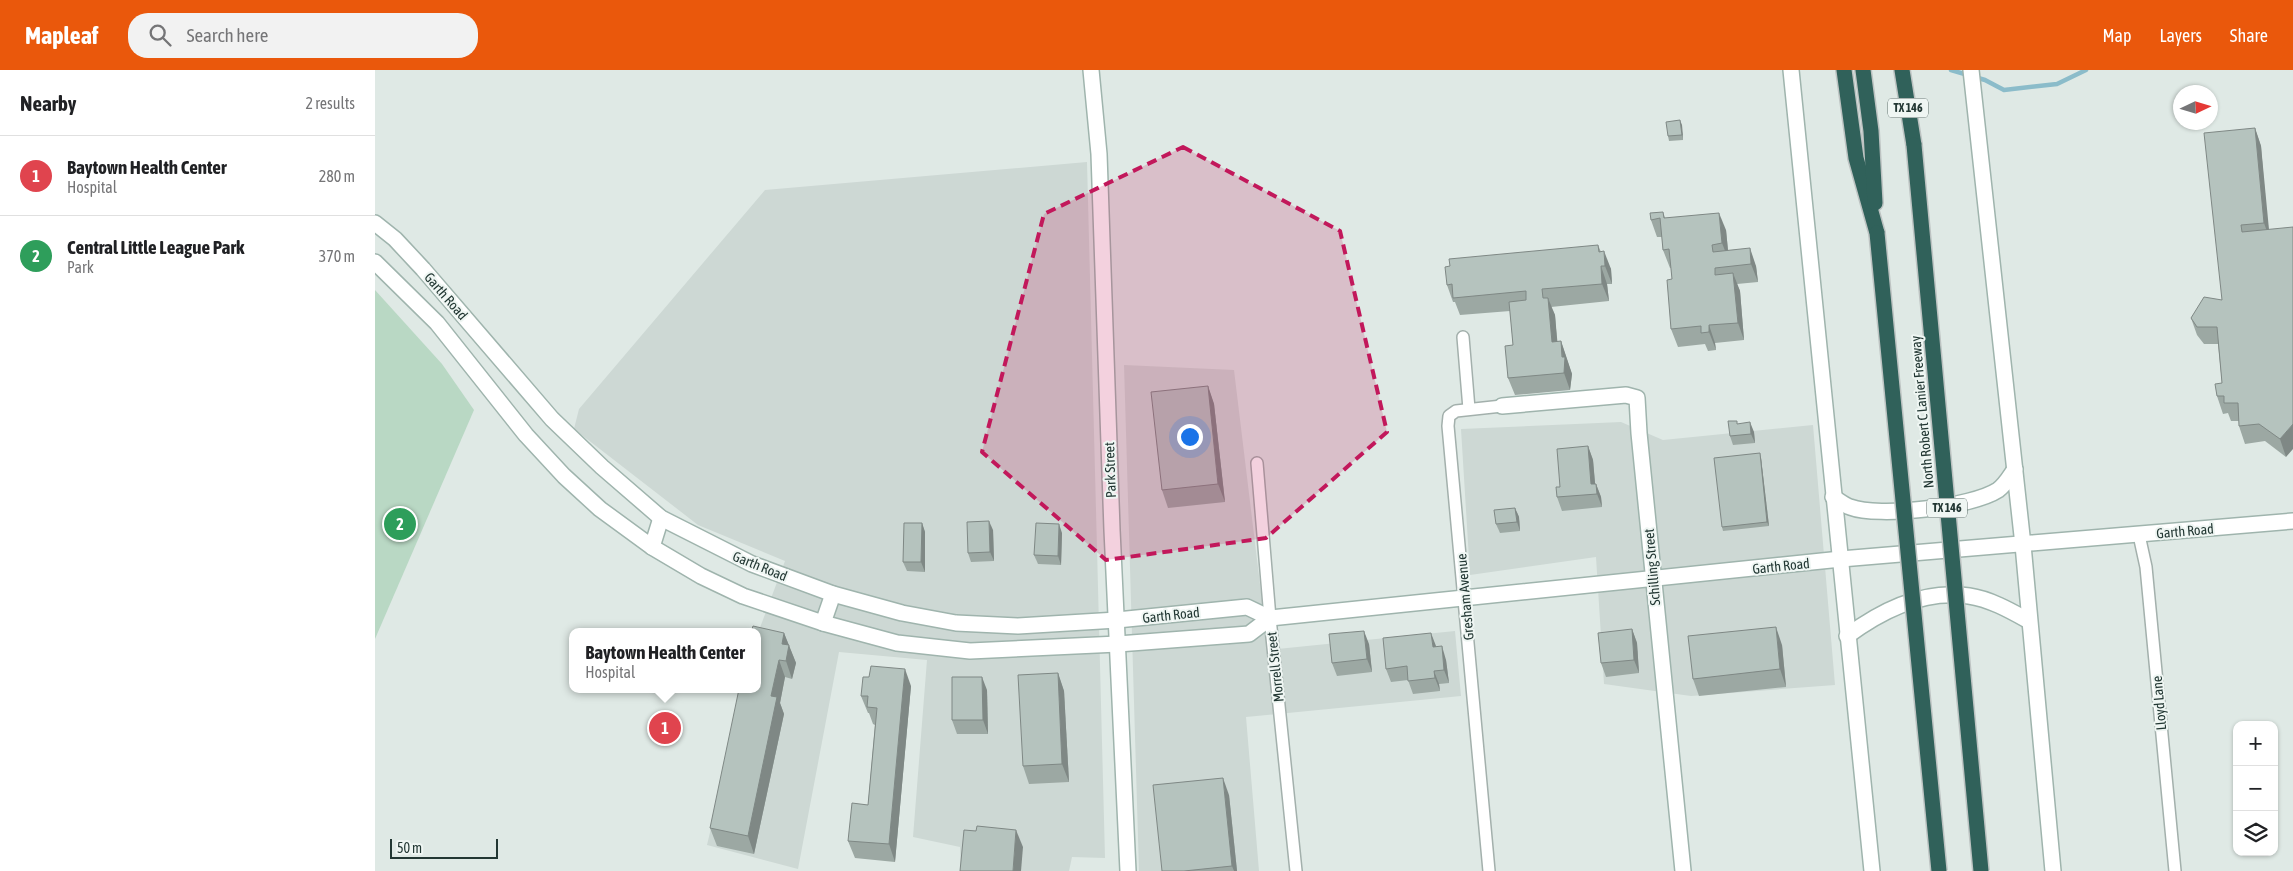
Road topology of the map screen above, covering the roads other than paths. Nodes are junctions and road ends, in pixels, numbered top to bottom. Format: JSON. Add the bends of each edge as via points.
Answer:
{"nodes":[{"id":1,"x":1091,"y":70,"type":"edge"},
{"id":2,"x":1791,"y":70,"type":"edge"},
{"id":3,"x":1844,"y":70,"type":"edge"},
{"id":4,"x":1863,"y":70,"type":"edge"},
{"id":5,"x":1902,"y":70,"type":"edge"},
{"id":6,"x":1911,"y":70,"type":"edge"},
{"id":7,"x":1971,"y":70,"type":"edge"},
{"id":8,"x":1914,"y":145,"type":"junction"},
{"id":9,"x":375,"y":223,"type":"edge"},
{"id":10,"x":1877,"y":233,"type":"junction"},
{"id":11,"x":375,"y":262,"type":"edge"},
{"id":12,"x":428,"y":274,"type":"junction"},
{"id":13,"x":407,"y":292,"type":"junction"},
{"id":14,"x":1463,"y":337,"type":"dead end"},
{"id":15,"x":1502,"y":406,"type":"joint"},
{"id":16,"x":1469,"y":409,"type":"junction"},
{"id":17,"x":1257,"y":463,"type":"dead end"},
{"id":18,"x":2015,"y":469,"type":"junction"},
{"id":19,"x":1833,"y":497,"type":"junction"},
{"id":20,"x":661,"y":518,"type":"junction"},
{"id":21,"x":2293,"y":521,"type":"edge"},
{"id":22,"x":2139,"y":535,"type":"junction"},
{"id":23,"x":2023,"y":545,"type":"junction"},
{"id":24,"x":652,"y":548,"type":"junction"},
{"id":25,"x":1841,"y":560,"type":"junction"},
{"id":26,"x":1653,"y":579,"type":"junction"},
{"id":27,"x":833,"y":594,"type":"junction"},
{"id":28,"x":1465,"y":598,"type":"junction"},
{"id":29,"x":1270,"y":618,"type":"junction"},
{"id":30,"x":1117,"y":620,"type":"junction"},
{"id":31,"x":2029,"y":621,"type":"junction"},
{"id":32,"x":823,"y":623,"type":"junction"},
{"id":33,"x":1847,"y":636,"type":"junction"},
{"id":34,"x":1118,"y":644,"type":"junction"},
{"id":35,"x":1127,"y":871,"type":"edge"},
{"id":36,"x":1296,"y":871,"type":"edge"},
{"id":37,"x":1489,"y":871,"type":"edge"},
{"id":38,"x":1683,"y":871,"type":"edge"},
{"id":39,"x":1872,"y":871,"type":"edge"},
{"id":40,"x":1939,"y":871,"type":"edge"},
{"id":41,"x":1981,"y":871,"type":"edge"},
{"id":42,"x":2053,"y":871,"type":"edge"},
{"id":43,"x":2175,"y":871,"type":"edge"}],
"edges":[{"from":1,"to":30,"type":"main road","name":"Park Street","via":[[1099,154]]},
{"from":2,"to":19,"type":"main road"},
{"from":3,"to":10,"type":"highway","via":[[1857,158]]},
{"from":4,"to":10,"type":"highway","name":"North Robert C Lanier Freeway","number":"TX 146","via":[[1871,130]]},
{"from":5,"to":8,"type":"highway","name":"North Robert C Lanier Freeway","number":"TX 146"},
{"from":6,"to":8,"type":"highway"},
{"from":7,"to":18,"type":"main road"},
{"from":8,"to":41,"type":"highway","name":"North Robert C Lanier Freeway","number":"TX 146","bridge":true},
{"from":9,"to":12,"type":"main road","name":"Garth Road"},
{"from":10,"to":40,"type":"highway","name":"North Robert C Lanier Freeway","number":"TX 146","bridge":true},
{"from":11,"to":13,"type":"main road","name":"Garth Road"},
{"from":12,"to":13,"type":"main road"},
{"from":12,"to":20,"type":"main road","name":"Garth Road","via":[[552,419]]},
{"from":13,"to":24,"type":"main road","name":"Garth Road","via":[[437,323],[520,427],[564,476],[600,509]]},
{"from":14,"to":16,"type":"street"},
{"from":15,"to":16,"type":"street"},
{"from":15,"to":26,"type":"main road","name":"Schilling Street","via":[[1626,395],[1637,398]]},
{"from":16,"to":28,"type":"street","name":"Gresham Avenue","via":[[1449,416],[1448,426]]},
{"from":17,"to":29,"type":"street","name":"Morrell Street"},
{"from":18,"to":19,"type":"main road","via":[[1998,490],[1959,504],[1913,510],[1877,510],[1850,507]]},
{"from":18,"to":23,"type":"main road"},
{"from":19,"to":25,"type":"main road"},
{"from":20,"to":24,"type":"main road"},
{"from":20,"to":27,"type":"main road","name":"Garth Road","via":[[752,564]]},
{"from":21,"to":22,"type":"main road","name":"Garth Road"},
{"from":22,"to":23,"type":"main road","name":"Garth Road"},
{"from":22,"to":43,"type":"street","name":"Lloyd Lane","via":[[2146,567]]},
{"from":23,"to":25,"type":"main road","name":"Garth Road"},
{"from":23,"to":31,"type":"main road"},
{"from":24,"to":32,"type":"main road","name":"Garth Road","via":[[743,596]]},
{"from":25,"to":26,"type":"main road","name":"Garth Road"},
{"from":25,"to":33,"type":"main road"},
{"from":26,"to":28,"type":"main road","name":"Garth Road"},
{"from":26,"to":38,"type":"main road","name":"Schilling Street"},
{"from":27,"to":30,"type":"main road","name":"Garth Road","via":[[902,613],[957,623],[1018,626]]},
{"from":27,"to":32,"type":"main road"},
{"from":28,"to":29,"type":"main road","name":"Garth Road"},
{"from":28,"to":37,"type":"street","name":"Gresham Avenue"},
{"from":29,"to":30,"type":"main road","name":"Garth Road","via":[[1247,607]]},
{"from":29,"to":34,"type":"main road","name":"Garth Road","via":[[1249,634]]},
{"from":29,"to":36,"type":"street","name":"Morrell Street"},
{"from":30,"to":34,"type":"main road","name":"Park Street"},
{"from":31,"to":33,"type":"main road","via":[[1986,601],[1946,595],[1919,598],[1894,607],[1869,619]]},
{"from":31,"to":42,"type":"main road"},
{"from":32,"to":34,"type":"main road","name":"Garth Road","via":[[897,643],[970,651]]},
{"from":33,"to":39,"type":"main road"},
{"from":34,"to":35,"type":"main road","name":"Park Street"}]}
